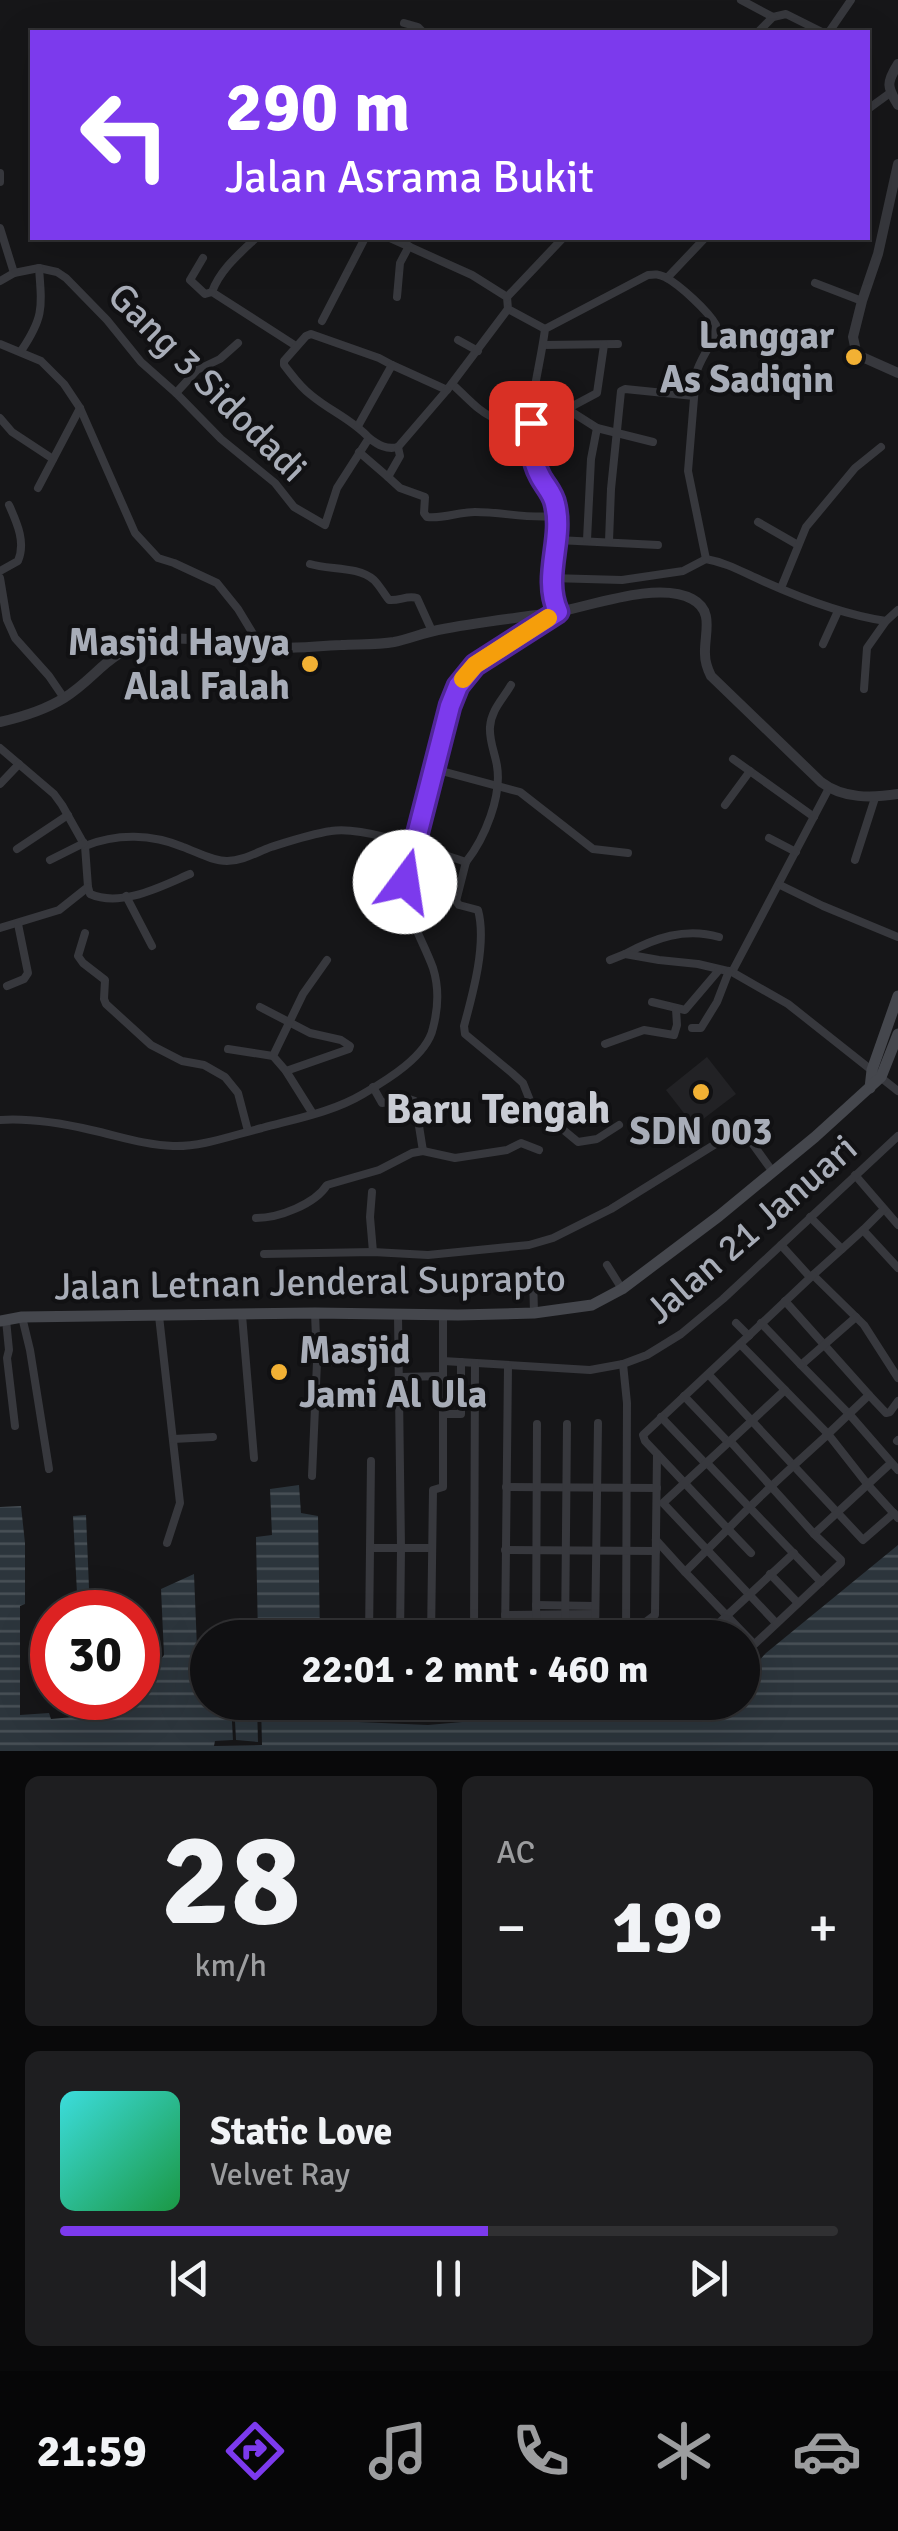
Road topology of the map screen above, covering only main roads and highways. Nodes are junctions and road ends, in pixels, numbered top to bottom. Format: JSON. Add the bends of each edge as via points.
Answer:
{"nodes":[{"id":1,"x":898,"y":996,"type":"edge"},
{"id":2,"x":898,"y":1034,"type":"edge"},
{"id":3,"x":877,"y":1073,"type":"junction"},
{"id":4,"x":3,"y":1320,"type":"edge"}],
"edges":[{"from":1,"to":3,"type":"main road","name":"Jalan Letnan Jenderal Suprapto"},
{"from":2,"to":3,"type":"main road","name":"Jalan Letnan Jenderal Suprapto"},
{"from":3,"to":4,"type":"main road","name":"Jalan Letnan Jenderal Suprapto","via":[[870,1088],[773,1172],[622,1290],[592,1305],[534,1313]]}]}
